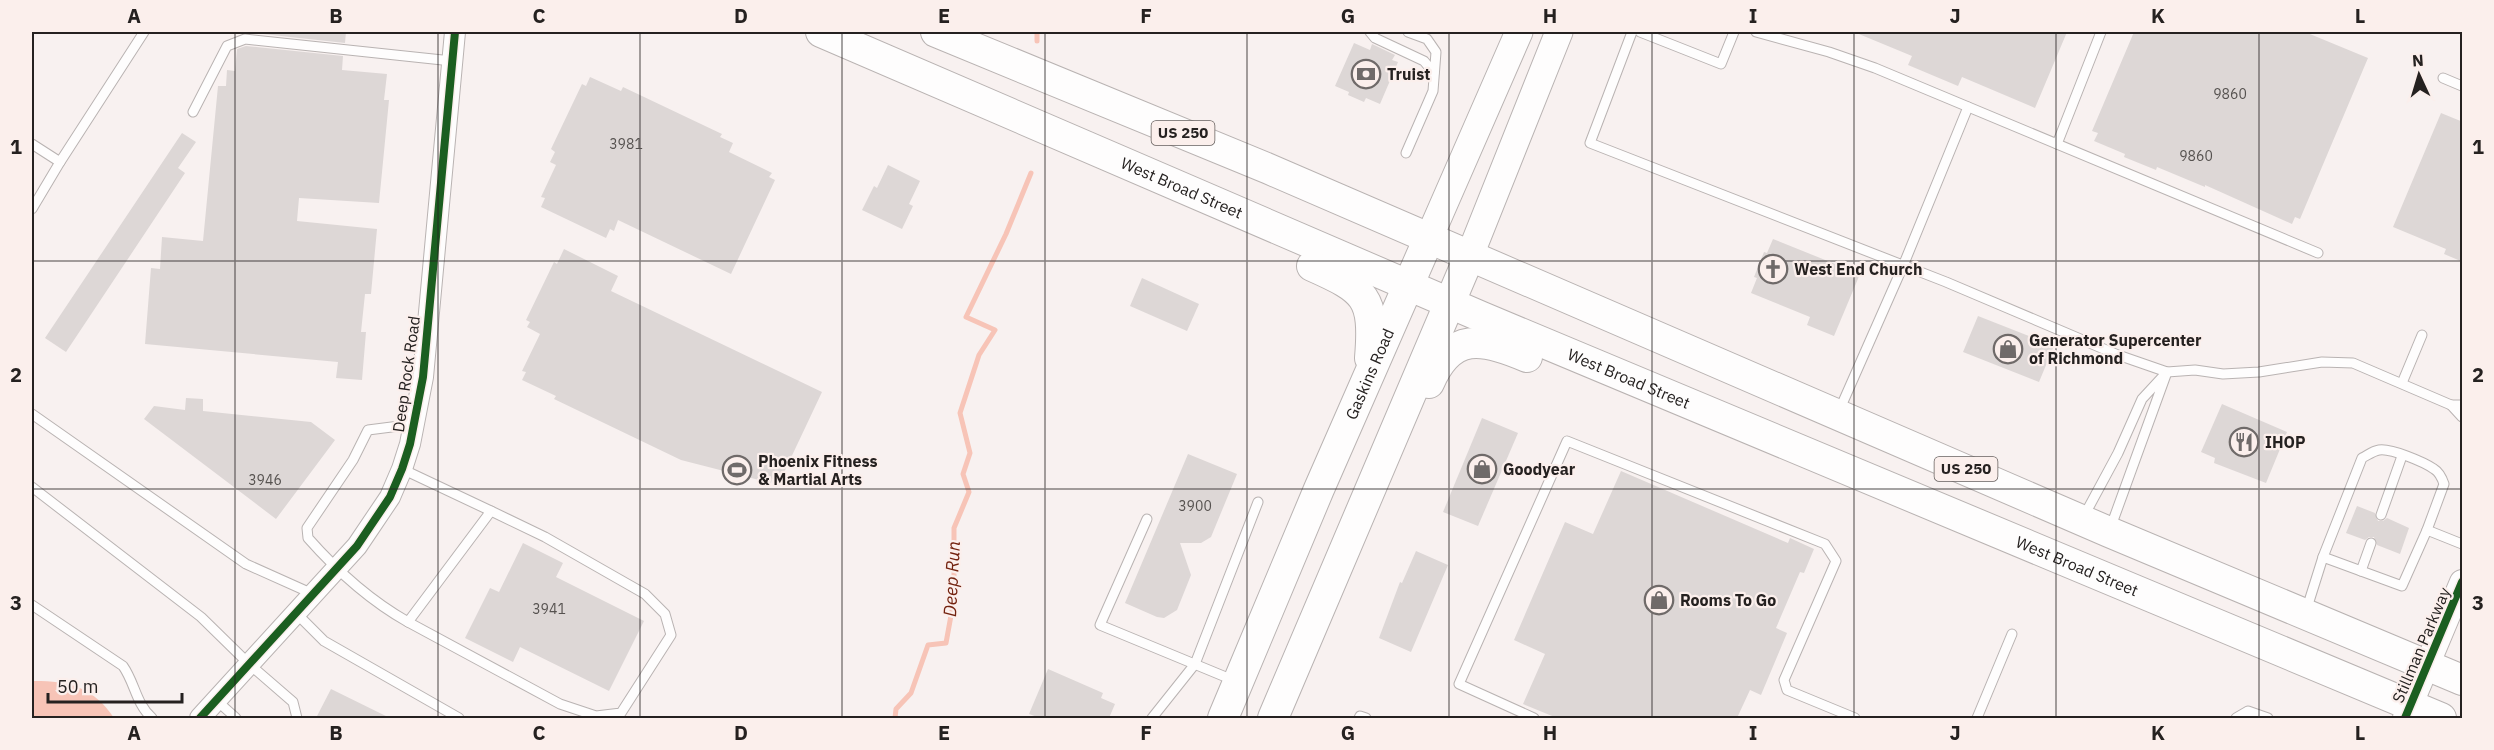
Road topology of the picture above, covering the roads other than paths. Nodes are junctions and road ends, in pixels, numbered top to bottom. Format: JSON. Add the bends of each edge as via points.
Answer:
{"nodes":[{"id":1,"x":144,"y":32,"type":"edge"},
{"id":2,"x":455,"y":32,"type":"edge"},
{"id":3,"x":820,"y":32,"type":"edge"},
{"id":4,"x":936,"y":32,"type":"edge"},
{"id":5,"x":1370,"y":32,"type":"edge"},
{"id":6,"x":1408,"y":32,"type":"edge"},
{"id":7,"x":1519,"y":32,"type":"edge"},
{"id":8,"x":1559,"y":32,"type":"edge"},
{"id":9,"x":1632,"y":32,"type":"edge"},
{"id":10,"x":1640,"y":32,"type":"edge"},
{"id":11,"x":1734,"y":32,"type":"edge"},
{"id":12,"x":1756,"y":32,"type":"edge"},
{"id":13,"x":2101,"y":32,"type":"edge"},
{"id":14,"x":452,"y":61,"type":"junction"},
{"id":15,"x":1434,"y":73,"type":"junction"},
{"id":16,"x":2443,"y":78,"type":"dead end"},
{"id":17,"x":2463,"y":86,"type":"edge"},
{"id":18,"x":1968,"y":108,"type":"junction"},
{"id":19,"x":193,"y":112,"type":"dead end"},
{"id":20,"x":32,"y":144,"type":"edge"},
{"id":21,"x":2057,"y":144,"type":"junction"},
{"id":22,"x":1406,"y":153,"type":"dead end"},
{"id":23,"x":60,"y":162,"type":"junction"},
{"id":24,"x":1146,"y":174,"type":"junction"},
{"id":25,"x":32,"y":209,"type":"edge"},
{"id":26,"x":1429,"y":238,"type":"junction"},
{"id":27,"x":2318,"y":253,"type":"dead end"},
{"id":28,"x":1470,"y":255,"type":"junction"},
{"id":29,"x":1903,"y":266,"type":"junction"},
{"id":30,"x":1409,"y":286,"type":"junction"},
{"id":31,"x":1449,"y":303,"type":"junction"},
{"id":32,"x":2422,"y":335,"type":"dead end"},
{"id":33,"x":2167,"y":372,"type":"junction"},
{"id":34,"x":1369,"y":374,"type":"junction"},
{"id":35,"x":2402,"y":384,"type":"junction"},
{"id":36,"x":1643,"y":386,"type":"junction"},
{"id":37,"x":2451,"y":405,"type":"junction"},
{"id":38,"x":2463,"y":405,"type":"edge"},
{"id":39,"x":1838,"y":413,"type":"junction"},
{"id":40,"x":32,"y":414,"type":"edge"},
{"id":41,"x":2463,"y":417,"type":"edge"},
{"id":42,"x":415,"y":424,"type":"junction"},
{"id":43,"x":2402,"y":456,"type":"junction"},
{"id":44,"x":402,"y":469,"type":"junction"},
{"id":45,"x":32,"y":487,"type":"edge"},
{"id":46,"x":1365,"y":500,"type":"junction"},
{"id":47,"x":1258,"y":502,"type":"dead end"},
{"id":48,"x":491,"y":511,"type":"junction"},
{"id":49,"x":2381,"y":515,"type":"dead end"},
{"id":50,"x":1147,"y":519,"type":"dead end"},
{"id":51,"x":2096,"y":526,"type":"junction"},
{"id":52,"x":2427,"y":530,"type":"junction"},
{"id":53,"x":2371,"y":543,"type":"dead end"},
{"id":54,"x":2463,"y":544,"type":"edge"},
{"id":55,"x":2323,"y":557,"type":"junction"},
{"id":56,"x":336,"y":570,"type":"junction"},
{"id":57,"x":2361,"y":571,"type":"junction"},
{"id":58,"x":2463,"y":582,"type":"edge"},
{"id":59,"x":313,"y":594,"type":"junction"},
{"id":60,"x":32,"y":605,"type":"edge"},
{"id":61,"x":296,"y":613,"type":"junction"},
{"id":62,"x":2305,"y":614,"type":"junction"},
{"id":63,"x":408,"y":622,"type":"junction"},
{"id":64,"x":2012,"y":634,"type":"dead end"},
{"id":65,"x":249,"y":664,"type":"junction"},
{"id":66,"x":1195,"y":664,"type":"junction"},
{"id":67,"x":2428,"y":665,"type":"junction"},
{"id":68,"x":2463,"y":680,"type":"edge"},
{"id":69,"x":1238,"y":682,"type":"junction"},
{"id":70,"x":216,"y":699,"type":"junction"},
{"id":71,"x":2408,"y":712,"type":"edge"},
{"id":72,"x":152,"y":718,"type":"edge"},
{"id":73,"x":200,"y":718,"type":"edge"},
{"id":74,"x":236,"y":718,"type":"edge"},
{"id":75,"x":297,"y":718,"type":"edge"},
{"id":76,"x":459,"y":718,"type":"edge"},
{"id":77,"x":1152,"y":718,"type":"edge"},
{"id":78,"x":1223,"y":718,"type":"edge"},
{"id":79,"x":1273,"y":718,"type":"edge"},
{"id":80,"x":1359,"y":718,"type":"edge"},
{"id":81,"x":1366,"y":718,"type":"edge"},
{"id":82,"x":1533,"y":718,"type":"edge"},
{"id":83,"x":1855,"y":718,"type":"edge"},
{"id":84,"x":1977,"y":718,"type":"edge"},
{"id":85,"x":2236,"y":718,"type":"edge"},
{"id":86,"x":2268,"y":718,"type":"edge"},
{"id":87,"x":2441,"y":718,"type":"edge"}],
"edges":[{"from":1,"to":23,"type":"lane"},
{"from":2,"to":14,"type":"street","name":"Deep Rock Road"},
{"from":3,"to":24,"type":"main road","name":"West Broad Street","number":"US 250"},
{"from":4,"to":26,"type":"main road","number":"US 250"},
{"from":5,"to":15,"type":"lane","via":[[1424,61]]},
{"from":6,"to":15,"type":"lane","via":[[1427,39],[1436,52]]},
{"from":7,"to":26,"type":"main road","name":"Gaskins Road"},
{"from":8,"to":28,"type":"main road"},
{"from":9,"to":29,"type":"lane","via":[[1590,143]]},
{"from":10,"to":11,"type":"lane","via":[[1721,64]]},
{"from":12,"to":18,"type":"lane","via":[[1875,68]]},
{"from":13,"to":21,"type":"lane"},
{"from":14,"to":19,"type":"lane","via":[[245,39],[227,46]]},
{"from":14,"to":42,"type":"street","name":"Deep Rock Road","via":[[423,377]]},
{"from":15,"to":22,"type":"lane","via":[[1433,91]]},
{"from":16,"to":17,"type":"lane"},
{"from":18,"to":21,"type":"lane"},
{"from":18,"to":29,"type":"lane"},
{"from":20,"to":23,"type":"lane"},
{"from":21,"to":27,"type":"lane"},
{"from":23,"to":25,"type":"lane"},
{"from":24,"to":30,"type":"main road","name":"West Broad Street","number":"US 250"},
{"from":24,"to":34,"type":"main road","via":[[1202,220],[1353,286],[1371,312]]},
{"from":26,"to":28,"type":"main road","number":"US 250"},
{"from":26,"to":30,"type":"main road","name":"Gaskins Road"},
{"from":28,"to":31,"type":"main road"},
{"from":28,"to":39,"type":"main road","number":"US 250"},
{"from":29,"to":33,"type":"lane"},
{"from":29,"to":39,"type":"lane"},
{"from":30,"to":31,"type":"main road","name":"West Broad Street","number":"US 250"},
{"from":30,"to":34,"type":"main road","name":"Gaskins Road"},
{"from":31,"to":36,"type":"main road","name":"West Broad Street","number":"US 250"},
{"from":31,"to":46,"type":"main road"},
{"from":32,"to":35,"type":"lane"},
{"from":33,"to":35,"type":"lane","via":[[2259,372],[2343,361]]},
{"from":33,"to":51,"type":"lane"},
{"from":33,"to":51,"type":"lane","via":[[2142,399],[2118,453]]},
{"from":34,"to":69,"type":"main road","name":"Gaskins Road"},
{"from":35,"to":37,"type":"lane"},
{"from":36,"to":46,"type":"main road","via":[[1540,363],[1491,343],[1460,346],[1438,364],[1394,465]]},
{"from":36,"to":71,"type":"main road","name":"West Broad Street","number":"US 250"},
{"from":37,"to":38,"type":"lane"},
{"from":37,"to":41,"type":"lane"},
{"from":39,"to":51,"type":"main road","number":"US 250"},
{"from":40,"to":59,"type":"lane","via":[[246,564]]},
{"from":42,"to":44,"type":"street","name":"Deep Rock Road"},
{"from":42,"to":56,"type":"lane","via":[[368,430],[353,460],[307,528],[308,538]]},
{"from":43,"to":49,"type":"lane"},
{"from":43,"to":52,"type":"lane","via":[[2434,469],[2444,484]]},
{"from":43,"to":55,"type":"lane","via":[[2380,450],[2362,458]]},
{"from":44,"to":48,"type":"lane"},
{"from":44,"to":56,"type":"street","name":"Deep Rock Road","via":[[377,518]]},
{"from":45,"to":65,"type":"lane","via":[[201,617]]},
{"from":46,"to":79,"type":"main road"},
{"from":47,"to":66,"type":"lane"},
{"from":48,"to":63,"type":"lane"},
{"from":48,"to":63,"type":"lane","via":[[645,594],[665,614],[671,635],[621,713],[596,716],[560,704]]},
{"from":50,"to":66,"type":"lane","via":[[1100,625]]},
{"from":51,"to":62,"type":"main road","number":"US 250"},
{"from":52,"to":54,"type":"lane"},
{"from":52,"to":57,"type":"lane","via":[[2402,586]]},
{"from":53,"to":57,"type":"lane"},
{"from":55,"to":57,"type":"lane"},
{"from":55,"to":62,"type":"lane"},
{"from":56,"to":59,"type":"street","name":"Deep Rock Road"},
{"from":56,"to":63,"type":"lane","via":[[378,605]]},
{"from":58,"to":67,"type":"street","name":"Stillman Parkway"},
{"from":59,"to":61,"type":"street","name":"Deep Rock Road"},
{"from":60,"to":72,"type":"lane","via":[[123,666],[140,705]]},
{"from":61,"to":65,"type":"street","name":"Deep Rock Road"},
{"from":61,"to":76,"type":"lane","via":[[324,641]]},
{"from":62,"to":67,"type":"main road","number":"US 250"},
{"from":64,"to":84,"type":"lane"},
{"from":65,"to":70,"type":"street","name":"Deep Rock Road"},
{"from":65,"to":75,"type":"lane","via":[[292,702]]},
{"from":66,"to":69,"type":"lane"},
{"from":66,"to":77,"type":"lane"},
{"from":67,"to":68,"type":"main road","number":"US 250"},
{"from":67,"to":71,"type":"street","name":"Stillman Parkway"},
{"from":69,"to":78,"type":"main road","name":"Gaskins Road"},
{"from":70,"to":73,"type":"street","name":"Deep Rock Road"},
{"from":70,"to":74,"type":"lane"},
{"from":71,"to":87,"type":"main road","name":"West Broad Street","number":"US 250"},
{"from":80,"to":81,"type":"lane"},
{"from":82,"to":83,"type":"lane","via":[[1459,684],[1567,441],[1825,544],[1836,561],[1784,680],[1787,690]]},
{"from":85,"to":86,"type":"lane","via":[[2248,711]]}]}
